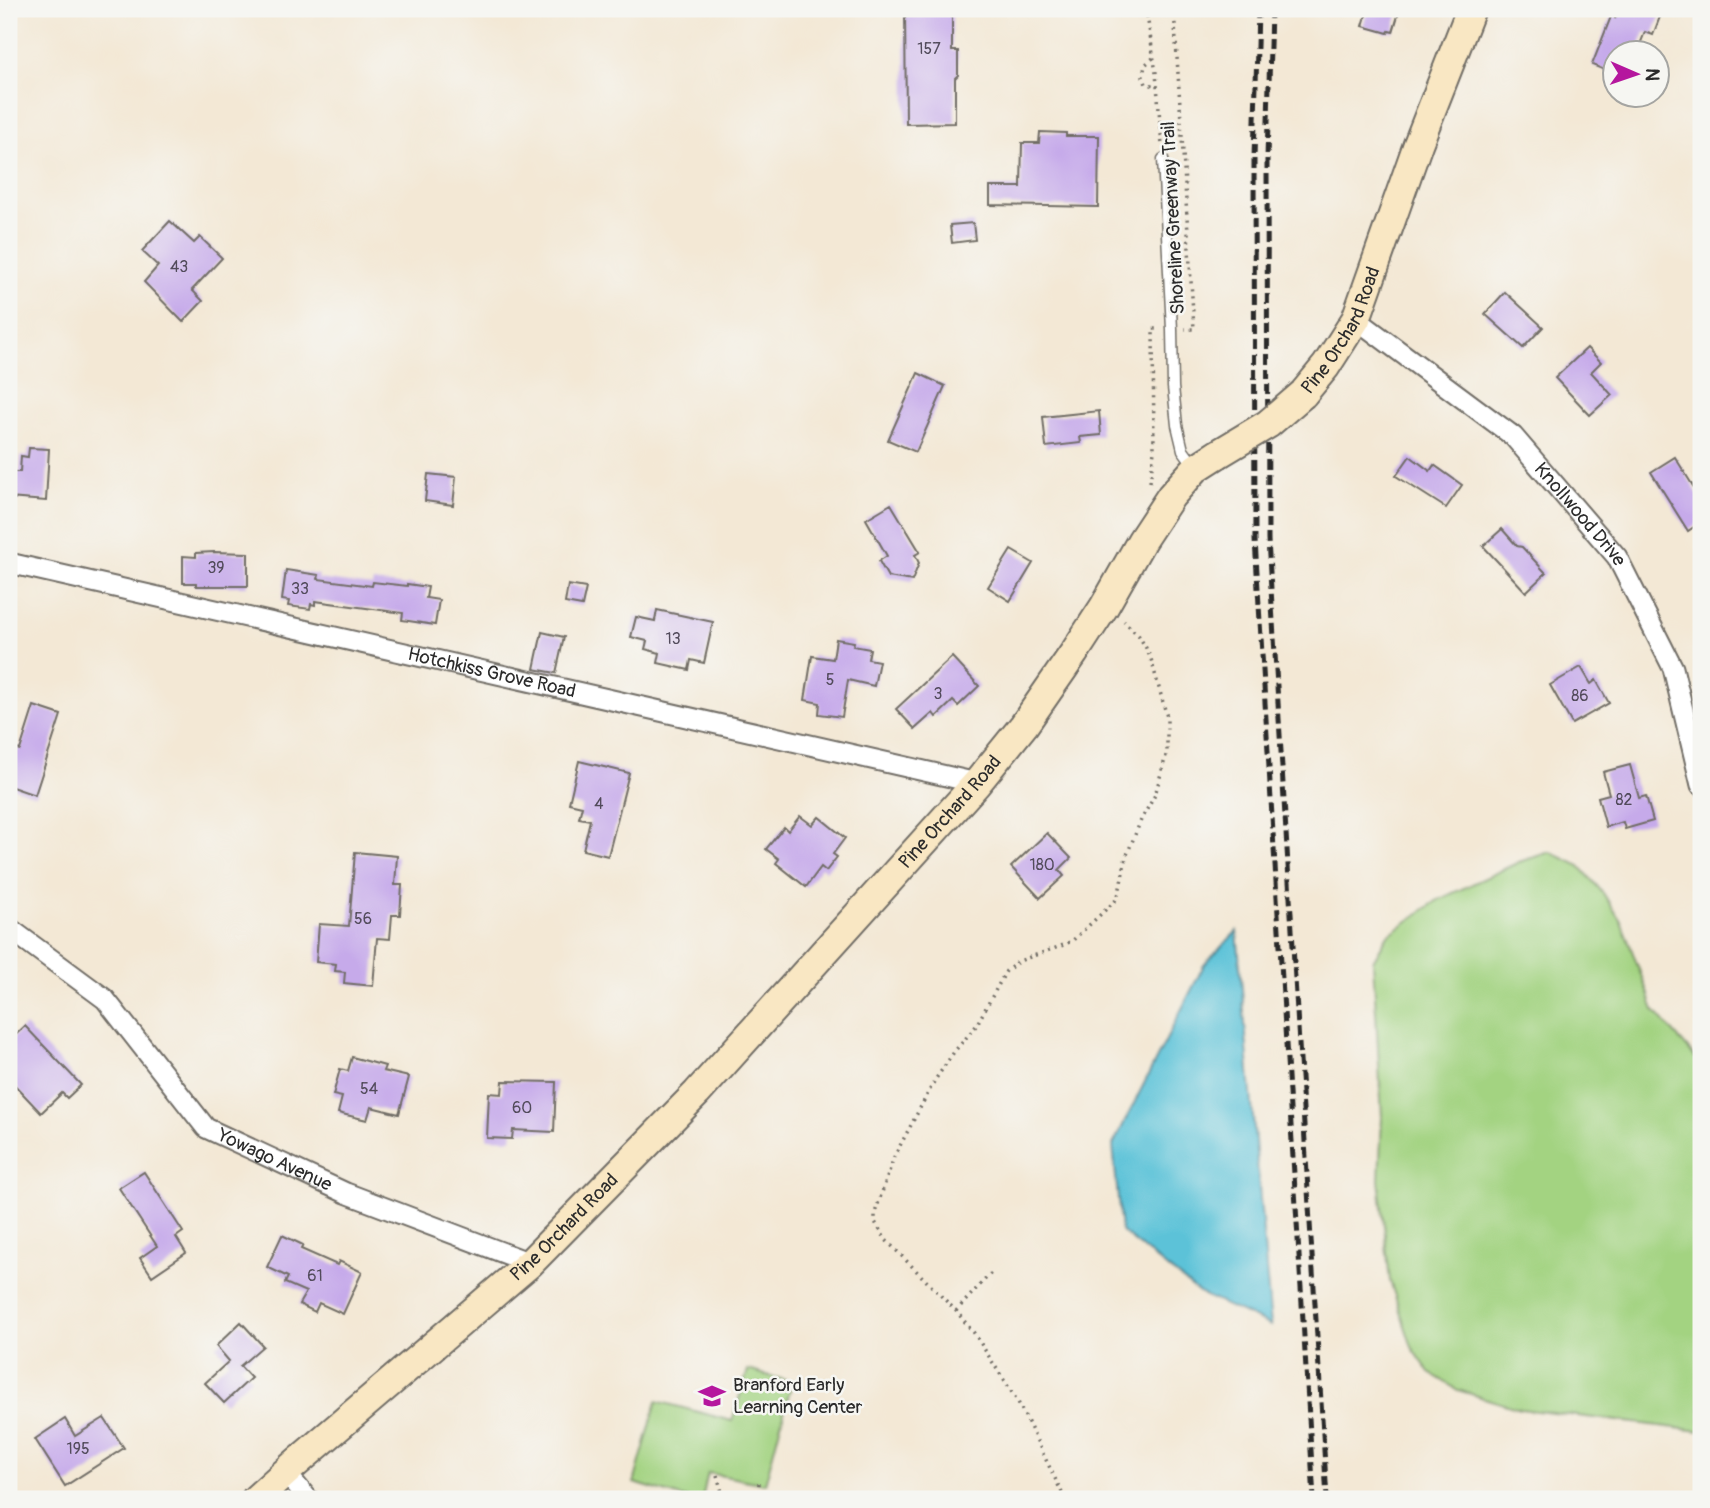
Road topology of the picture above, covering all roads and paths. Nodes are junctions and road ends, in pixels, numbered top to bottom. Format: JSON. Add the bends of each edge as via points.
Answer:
{"nodes":[{"id":1,"x":1146,"y":9,"type":"edge"},
{"id":2,"x":1174,"y":9,"type":"edge"},
{"id":3,"x":1471,"y":9,"type":"edge"},
{"id":4,"x":1153,"y":58,"type":"junction"},
{"id":5,"x":1157,"y":86,"type":"junction"},
{"id":6,"x":1163,"y":159,"type":"joint"},
{"id":7,"x":1356,"y":319,"type":"junction"},
{"id":8,"x":1172,"y":329,"type":"junction"},
{"id":9,"x":1207,"y":461,"type":"junction"},
{"id":10,"x":1146,"y":492,"type":"dead end"},
{"id":11,"x":9,"y":562,"type":"edge"},
{"id":12,"x":1104,"y":607,"type":"junction"},
{"id":13,"x":977,"y":783,"type":"junction"},
{"id":14,"x":1701,"y":785,"type":"edge"},
{"id":15,"x":9,"y":928,"type":"edge"},
{"id":16,"x":530,"y":1263,"type":"junction"},
{"id":17,"x":991,"y":1273,"type":"dead end"},
{"id":18,"x":956,"y":1311,"type":"junction"},
{"id":19,"x":285,"y":1472,"type":"junction"},
{"id":20,"x":718,"y":1475,"type":"dead end"},
{"id":21,"x":759,"y":1483,"type":"dead end"},
{"id":22,"x":256,"y":1499,"type":"edge"},
{"id":23,"x":309,"y":1499,"type":"edge"},
{"id":24,"x":724,"y":1499,"type":"edge"},
{"id":25,"x":758,"y":1499,"type":"edge"},
{"id":26,"x":1065,"y":1499,"type":"edge"}],
"edges":[{"from":1,"to":4,"type":"path"},
{"from":2,"to":8,"type":"path","name":"Shoreline Greenway Trail","via":[[1194,329]]},
{"from":3,"to":7,"type":"street","name":"Pine Orchard Road"},
{"from":4,"to":5,"type":"path"},
{"from":4,"to":5,"type":"path","via":[[1145,65],[1143,76],[1146,84]]},
{"from":5,"to":6,"type":"path"},
{"from":6,"to":8,"type":"lane"},
{"from":7,"to":9,"type":"street","name":"Pine Orchard Road","bridge":true,"via":[[1303,394],[1268,425]]},
{"from":7,"to":14,"type":"street","name":"Knollwood Drive","via":[[1513,436],[1616,556],[1674,668]]},
{"from":8,"to":9,"type":"lane","via":[[1173,387],[1183,450]]},
{"from":8,"to":10,"type":"path","name":"Shoreline Greenway Trail","via":[[1153,329],[1154,451]]},
{"from":9,"to":12,"type":"street","name":"Pine Orchard Road","via":[[1171,496]]},
{"from":11,"to":13,"type":"street","name":"Hotchkiss Grove Road"},
{"from":12,"to":13,"type":"street","name":"Pine Orchard Road","via":[[1024,724]]},
{"from":12,"to":18,"type":"path","via":[[1126,622],[1146,648],[1167,717],[1167,752],[1155,795],[1126,857],[1119,893],[1072,941],[1019,961],[1006,971],[976,1026],[935,1080],[894,1157],[875,1213],[886,1240]]},
{"from":13,"to":16,"type":"street","name":"Pine Orchard Road","via":[[697,1093]]},
{"from":15,"to":16,"type":"street","name":"Yowago Avenue","via":[[105,999],[206,1128],[346,1193]]},
{"from":16,"to":19,"type":"street","name":"Pine Orchard Road"},
{"from":17,"to":18,"type":"path"},
{"from":18,"to":26,"type":"path","via":[[1013,1393]]},
{"from":19,"to":22,"type":"street","name":"Pine Orchard Road"},
{"from":19,"to":23,"type":"street"},
{"from":20,"to":24,"type":"path"},
{"from":21,"to":25,"type":"path"}]}
